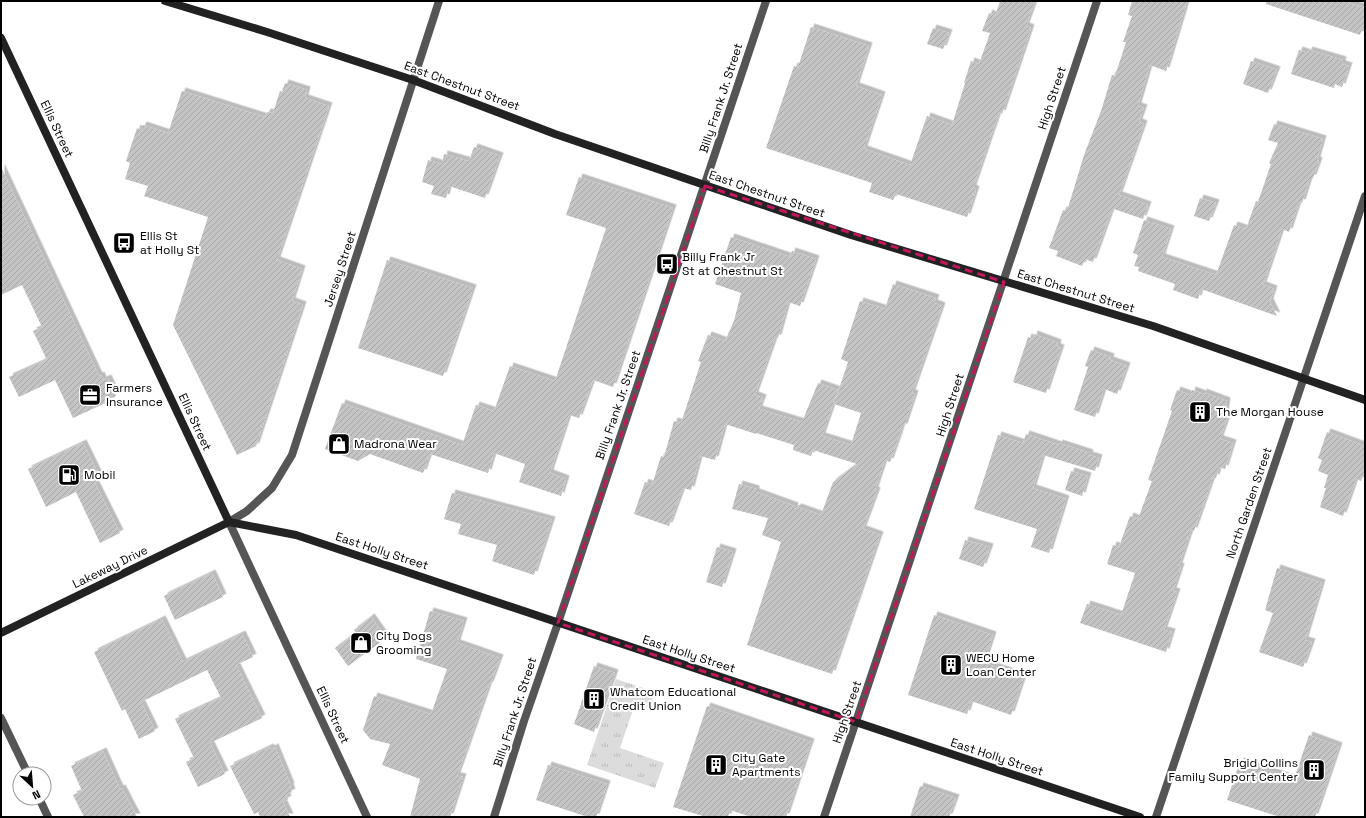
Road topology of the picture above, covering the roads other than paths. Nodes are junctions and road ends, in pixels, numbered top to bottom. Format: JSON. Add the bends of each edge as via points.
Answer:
{"nodes":[{"id":1,"x":164,"y":1,"type":"edge"},
{"id":2,"x":440,"y":1,"type":"edge"},
{"id":3,"x":766,"y":1,"type":"edge"},
{"id":4,"x":1097,"y":1,"type":"edge"},
{"id":5,"x":1,"y":38,"type":"edge"},
{"id":6,"x":413,"y":80,"type":"junction"},
{"id":7,"x":705,"y":186,"type":"junction"},
{"id":8,"x":1365,"y":196,"type":"edge"},
{"id":9,"x":1004,"y":282,"type":"junction"},
{"id":10,"x":1304,"y":378,"type":"junction"},
{"id":11,"x":1365,"y":400,"type":"edge"},
{"id":12,"x":229,"y":522,"type":"junction"},
{"id":13,"x":558,"y":623,"type":"junction"},
{"id":14,"x":1,"y":633,"type":"edge"},
{"id":15,"x":1,"y":718,"type":"edge"},
{"id":16,"x":856,"y":722,"type":"junction"},
{"id":17,"x":24,"y":766,"type":"edge"},
{"id":18,"x":43,"y":806,"type":"edge"},
{"id":19,"x":48,"y":817,"type":"edge"},
{"id":20,"x":367,"y":817,"type":"edge"},
{"id":21,"x":494,"y":817,"type":"edge"},
{"id":22,"x":824,"y":817,"type":"edge"},
{"id":23,"x":1140,"y":817,"type":"edge"},
{"id":24,"x":1156,"y":817,"type":"edge"}],
"edges":[{"from":1,"to":6,"type":"main road","name":"East Chestnut Street"},
{"from":2,"to":6,"type":"street","name":"Jersey Street"},
{"from":3,"to":7,"type":"street","name":"Billy Frank Jr. Street"},
{"from":4,"to":9,"type":"street","name":"High Street"},
{"from":5,"to":12,"type":"main road","name":"Ellis Street"},
{"from":6,"to":7,"type":"main road","name":"East Chestnut Street","via":[[555,134]]},
{"from":6,"to":12,"type":"street","name":"Jersey Street","via":[[292,455],[272,488],[247,511]]},
{"from":7,"to":9,"type":"main road","name":"East Chestnut Street","via":[[851,235]]},
{"from":7,"to":13,"type":"street","name":"Billy Frank Jr. Street"},
{"from":8,"to":10,"type":"street","name":"North Garden Street"},
{"from":9,"to":10,"type":"main road","name":"East Chestnut Street","via":[[1153,326]]},
{"from":9,"to":16,"type":"street","name":"High Street"},
{"from":10,"to":11,"type":"main road","name":"East Chestnut Street"},
{"from":10,"to":24,"type":"street","name":"North Garden Street"},
{"from":12,"to":13,"type":"main road","name":"East Holly Street","via":[[296,535]]},
{"from":12,"to":14,"type":"main road","name":"Lakeway Drive"},
{"from":12,"to":20,"type":"street","name":"Ellis Street"},
{"from":13,"to":16,"type":"main road","name":"East Holly Street"},
{"from":13,"to":21,"type":"street","name":"Billy Frank Jr. Street"},
{"from":15,"to":17,"type":"street"},
{"from":16,"to":22,"type":"street","name":"High Street"},
{"from":16,"to":23,"type":"main road","name":"East Holly Street"},
{"from":18,"to":19,"type":"street"}]}
